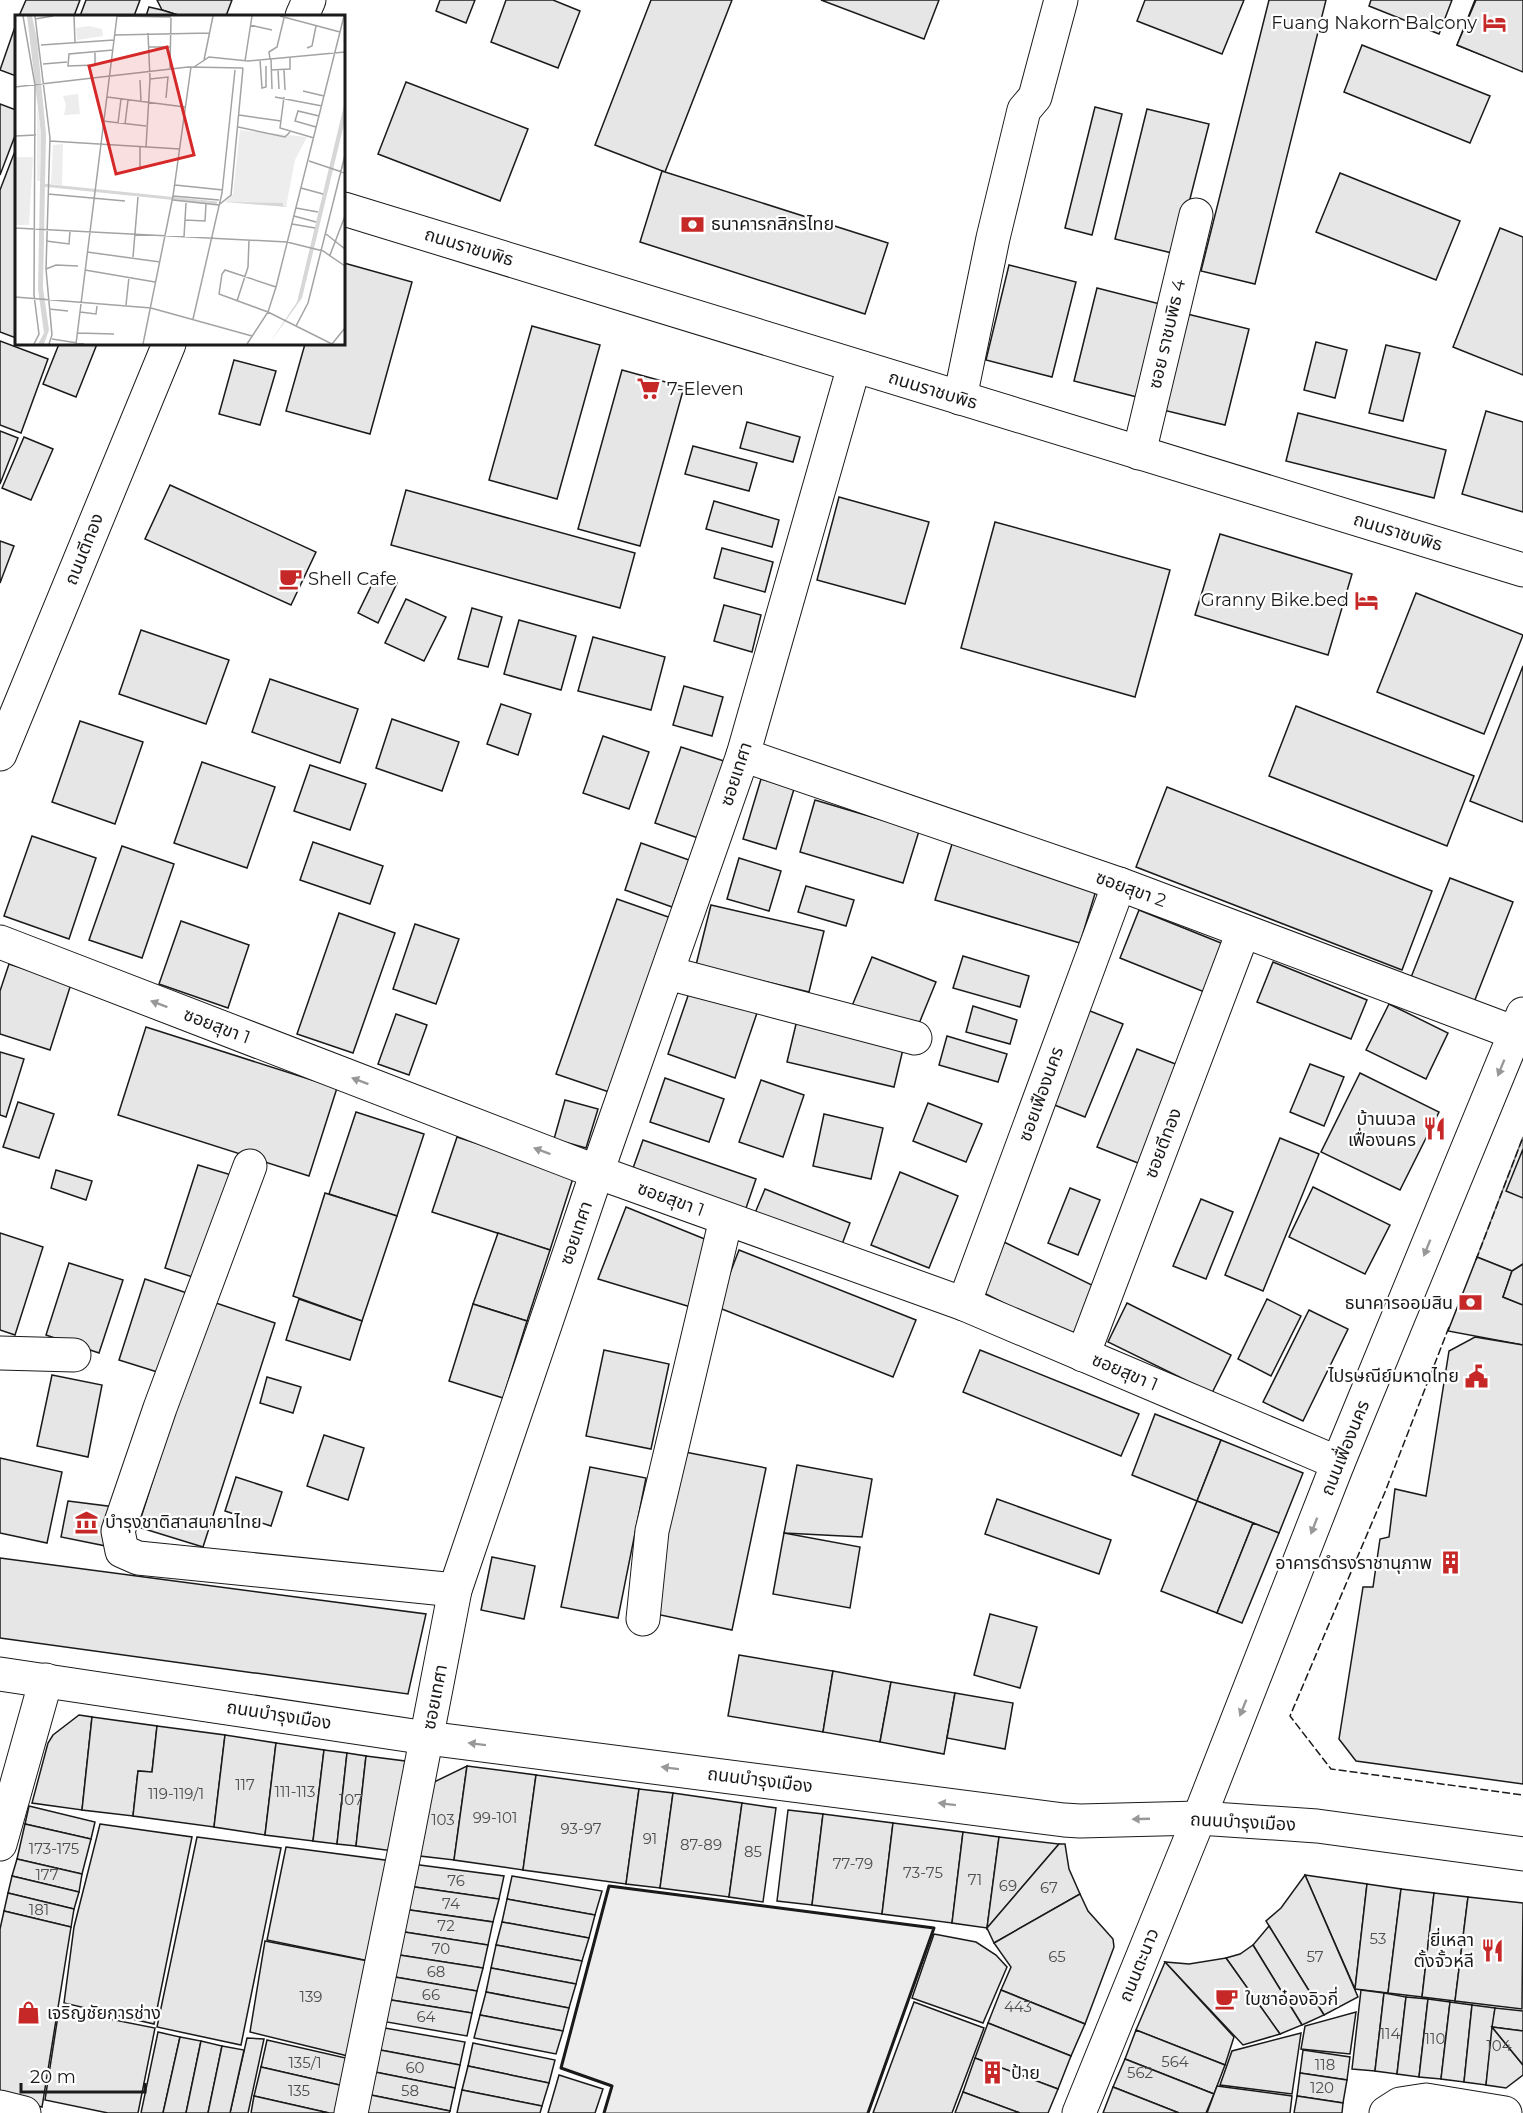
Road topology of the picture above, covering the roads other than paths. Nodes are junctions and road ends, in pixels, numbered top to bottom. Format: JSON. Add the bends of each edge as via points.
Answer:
{"nodes":[{"id":1,"x":309,"y":0,"type":"edge"},
{"id":2,"x":1061,"y":0,"type":"edge"},
{"id":3,"x":302,"y":15,"type":"edge"},
{"id":4,"x":345,"y":209,"type":"edge"},
{"id":5,"x":1196,"y":215,"type":"dead end"},
{"id":6,"x":169,"y":345,"type":"edge"},
{"id":7,"x":854,"y":366,"type":"junction"},
{"id":8,"x":960,"y":398,"type":"junction"},
{"id":9,"x":1139,"y":453,"type":"junction"},
{"id":10,"x":1523,"y":570,"type":"edge"},
{"id":11,"x":0,"y":754,"type":"edge"},
{"id":12,"x":743,"y":755,"type":"junction"},
{"id":13,"x":1119,"y":884,"type":"junction"},
{"id":14,"x":1244,"y":932,"type":"junction"},
{"id":15,"x":0,"y":942,"type":"edge"},
{"id":16,"x":668,"y":973,"type":"junction"},
{"id":17,"x":1519,"y":1024,"type":"edge"},
{"id":18,"x":915,"y":1038,"type":"dead end"},
{"id":19,"x":250,"y":1166,"type":"dead end"},
{"id":20,"x":597,"y":1172,"type":"junction"},
{"id":21,"x":726,"y":1219,"type":"junction"},
{"id":22,"x":964,"y":1304,"type":"junction"},
{"id":23,"x":0,"y":1353,"type":"edge"},
{"id":24,"x":74,"y":1355,"type":"dead end"},
{"id":25,"x":1083,"y":1355,"type":"junction"},
{"id":26,"x":1338,"y":1463,"type":"junction"},
{"id":27,"x":455,"y":1590,"type":"junction"},
{"id":28,"x":643,"y":1618,"type":"dead end"},
{"id":29,"x":0,"y":1674,"type":"edge"},
{"id":30,"x":46,"y":1680,"type":"junction"},
{"id":31,"x":427,"y":1738,"type":"junction"},
{"id":32,"x":1199,"y":1818,"type":"junction"},
{"id":33,"x":0,"y":1844,"type":"edge"},
{"id":34,"x":1523,"y":1854,"type":"edge"},
{"id":35,"x":0,"y":2108,"type":"edge"},
{"id":36,"x":24,"y":2113,"type":"edge"},
{"id":37,"x":351,"y":2113,"type":"edge"},
{"id":38,"x":1079,"y":2113,"type":"edge"},
{"id":39,"x":1386,"y":2113,"type":"edge"},
{"id":40,"x":1505,"y":2113,"type":"edge"}],
"edges":[{"from":1,"to":3,"type":"street"},
{"from":2,"to":8,"type":"street","via":[[1035,97],[1024,110]]},
{"from":4,"to":7,"type":"street","name":"ถนนราชบพิธ"},
{"from":5,"to":9,"type":"street","name":"ซอย ราชบพิธ 4"},
{"from":6,"to":11,"type":"street","name":"ถนนตีทอง"},
{"from":7,"to":8,"type":"street","name":"ถนนราชบพิธ"},
{"from":7,"to":12,"type":"street","name":"ซอยเทศา"},
{"from":8,"to":9,"type":"street","name":"ถนนราชบพิธ"},
{"from":9,"to":10,"type":"street","name":"ถนนราชบพิธ"},
{"from":12,"to":13,"type":"street","name":"ซอยสุขา 2"},
{"from":12,"to":16,"type":"street","name":"ซอยเทศา"},
{"from":13,"to":14,"type":"street","name":"ซอยสุขา 2"},
{"from":13,"to":22,"type":"street","name":"ซอยเฟืองนคร"},
{"from":14,"to":17,"type":"street","name":"ซอยสุขา 2"},
{"from":14,"to":25,"type":"street","name":"ซอยตีทอง"},
{"from":20,"to":15,"type":"street","name":"ซอยสุขา 1","one_way":true},
{"from":16,"to":18,"type":"street"},
{"from":16,"to":20,"type":"street","name":"ซอยเทศา"},
{"from":17,"to":26,"type":"street","name":"ถนนเฟื่องนคร","one_way":true},
{"from":19,"to":27,"type":"street","via":[[118,1531],[122,1551],[138,1558]]},
{"from":20,"to":21,"type":"street","name":"ซอยสุขา 1"},
{"from":20,"to":27,"type":"street","name":"ซอยเทศา"},
{"from":21,"to":22,"type":"street","name":"ซอยสุขา 1"},
{"from":21,"to":28,"type":"street","via":[[652,1531]]},
{"from":22,"to":25,"type":"street","name":"ซอยสุขา 1"},
{"from":23,"to":24,"type":"street"},
{"from":25,"to":26,"type":"street","name":"ซอยสุขา 1"},
{"from":26,"to":32,"type":"street","name":"ถนนเฟื่องนคร","one_way":true},
{"from":27,"to":31,"type":"street","name":"ซอยเทศา"},
{"from":29,"to":30,"type":"street","name":"ถนนบำรุงเมือง"},
{"from":30,"to":31,"type":"street","name":"ถนนบำรุงเมือง"},
{"from":30,"to":33,"type":"street"},
{"from":32,"to":31,"type":"street","name":"ถนนบำรุงเมือง","one_way":true,"via":[[1080,1821]]},
{"from":31,"to":37,"type":"street","name":"ซอยเทศา"},
{"from":32,"to":34,"type":"street","name":"ถนนบำรุงเมือง","via":[[1317,1826]]},
{"from":32,"to":38,"type":"street","name":"ถนนตะนาว"},
{"from":35,"to":36,"type":"street"},
{"from":39,"to":40,"type":"street","via":[[1400,2104],[1426,2100]]}]}
